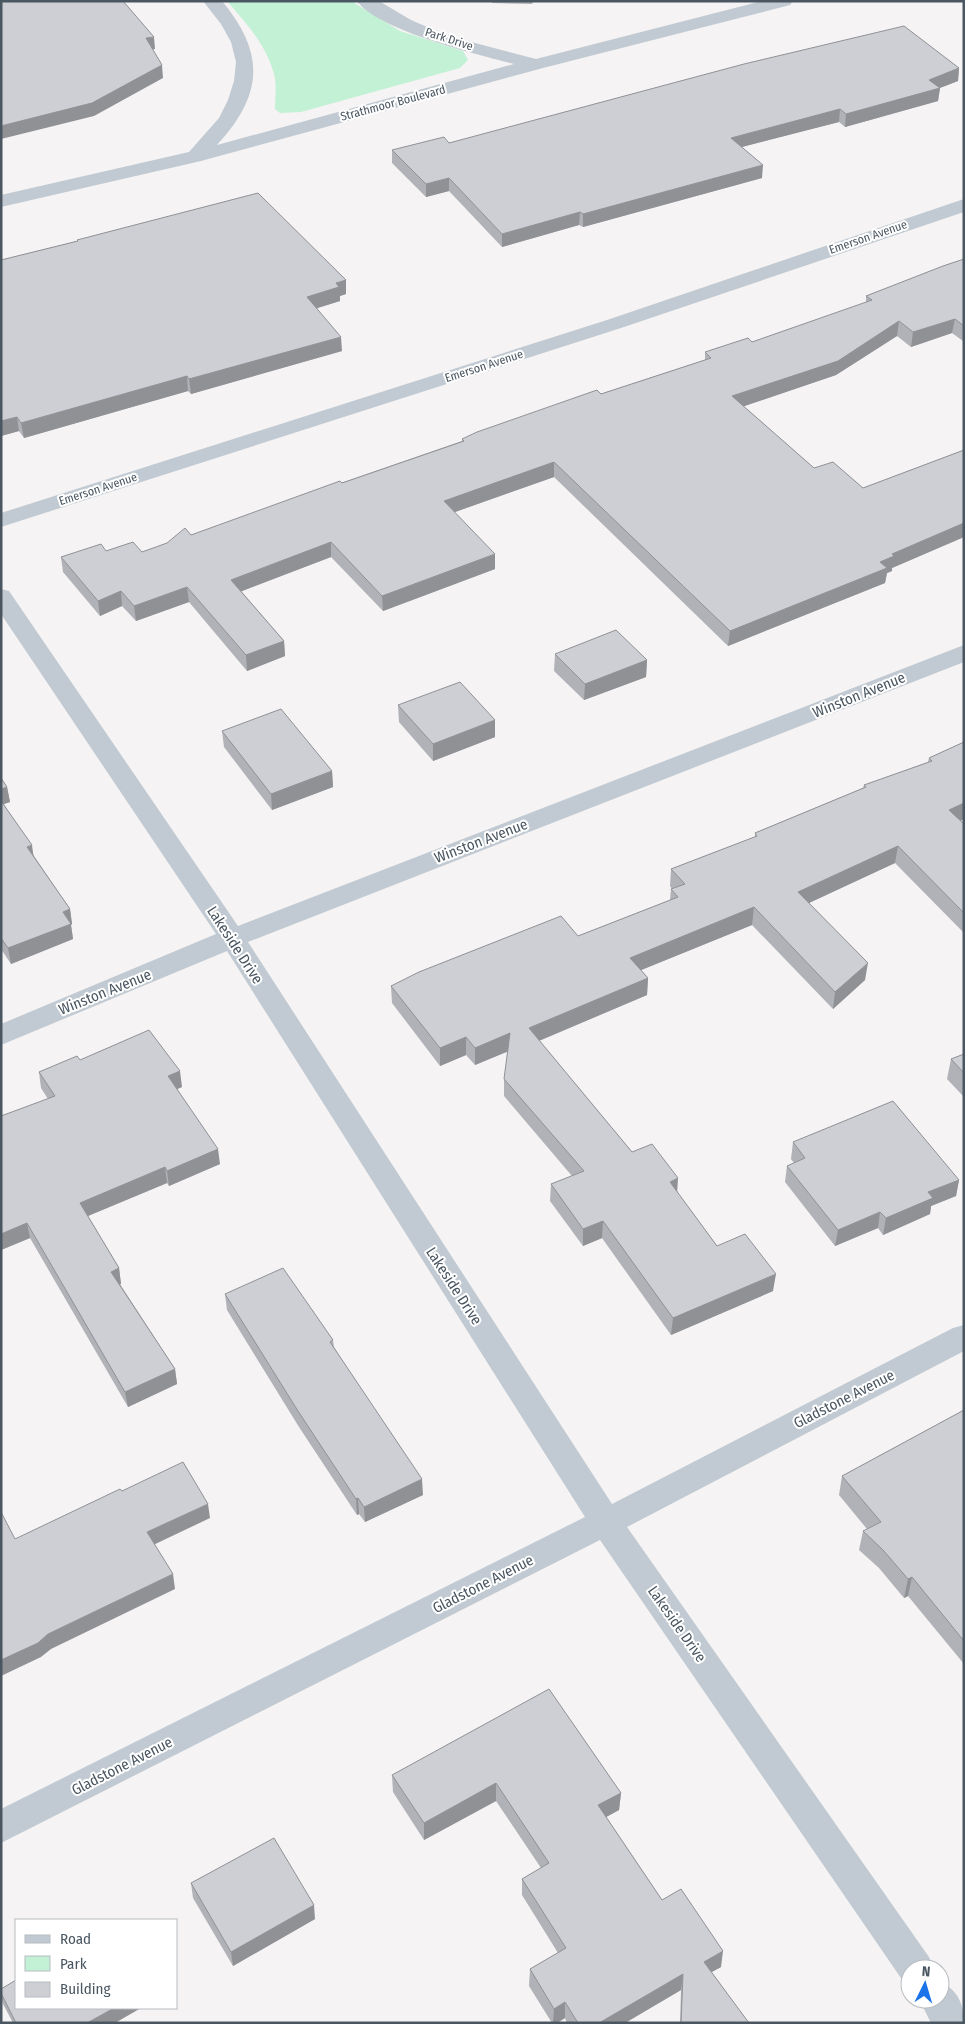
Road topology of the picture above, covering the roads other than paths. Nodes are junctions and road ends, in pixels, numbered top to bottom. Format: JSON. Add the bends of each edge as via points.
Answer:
{"nodes":[{"id":1,"x":212,"y":1,"type":"edge"},
{"id":2,"x":366,"y":1,"type":"edge"},
{"id":3,"x":784,"y":1,"type":"edge"},
{"id":4,"x":536,"y":64,"type":"junction"},
{"id":5,"x":194,"y":158,"type":"junction"},
{"id":6,"x":1,"y":201,"type":"edge"},
{"id":7,"x":964,"y":205,"type":"edge"},
{"id":8,"x":1,"y":520,"type":"edge"},
{"id":9,"x":1,"y":596,"type":"edge"},
{"id":10,"x":964,"y":654,"type":"edge"},
{"id":11,"x":232,"y":938,"type":"junction"},
{"id":12,"x":1,"y":1035,"type":"edge"},
{"id":13,"x":964,"y":1337,"type":"edge"},
{"id":14,"x":606,"y":1522,"type":"junction"},
{"id":15,"x":1,"y":1827,"type":"edge"},
{"id":16,"x":909,"y":1959,"type":"edge"},
{"id":17,"x":944,"y":2009,"type":"edge"},
{"id":18,"x":953,"y":2023,"type":"edge"}],
"edges":[{"from":1,"to":5,"type":"street","via":[[231,25],[239,43],[246,63],[244,84],[221,130]]},
{"from":2,"to":4,"type":"street","name":"Park Drive","via":[[407,25]]},
{"from":3,"to":4,"type":"street","name":"Strathmoor Boulevard"},
{"from":4,"to":5,"type":"street","name":"Strathmoor Boulevard"},
{"from":5,"to":6,"type":"street","name":"Strathmoor Boulevard"},
{"from":7,"to":8,"type":"street","name":"Emerson Avenue","via":[[614,324]]},
{"from":9,"to":11,"type":"street","name":"Lakeside Drive"},
{"from":10,"to":11,"type":"street","name":"Winston Avenue"},
{"from":11,"to":12,"type":"street","name":"Winston Avenue"},
{"from":11,"to":14,"type":"street","name":"Lakeside Drive"},
{"from":13,"to":14,"type":"street","name":"Gladstone Avenue"},
{"from":14,"to":15,"type":"street","name":"Gladstone Avenue"},
{"from":14,"to":16,"type":"street","name":"Lakeside Drive"},
{"from":17,"to":18,"type":"street"}]}
